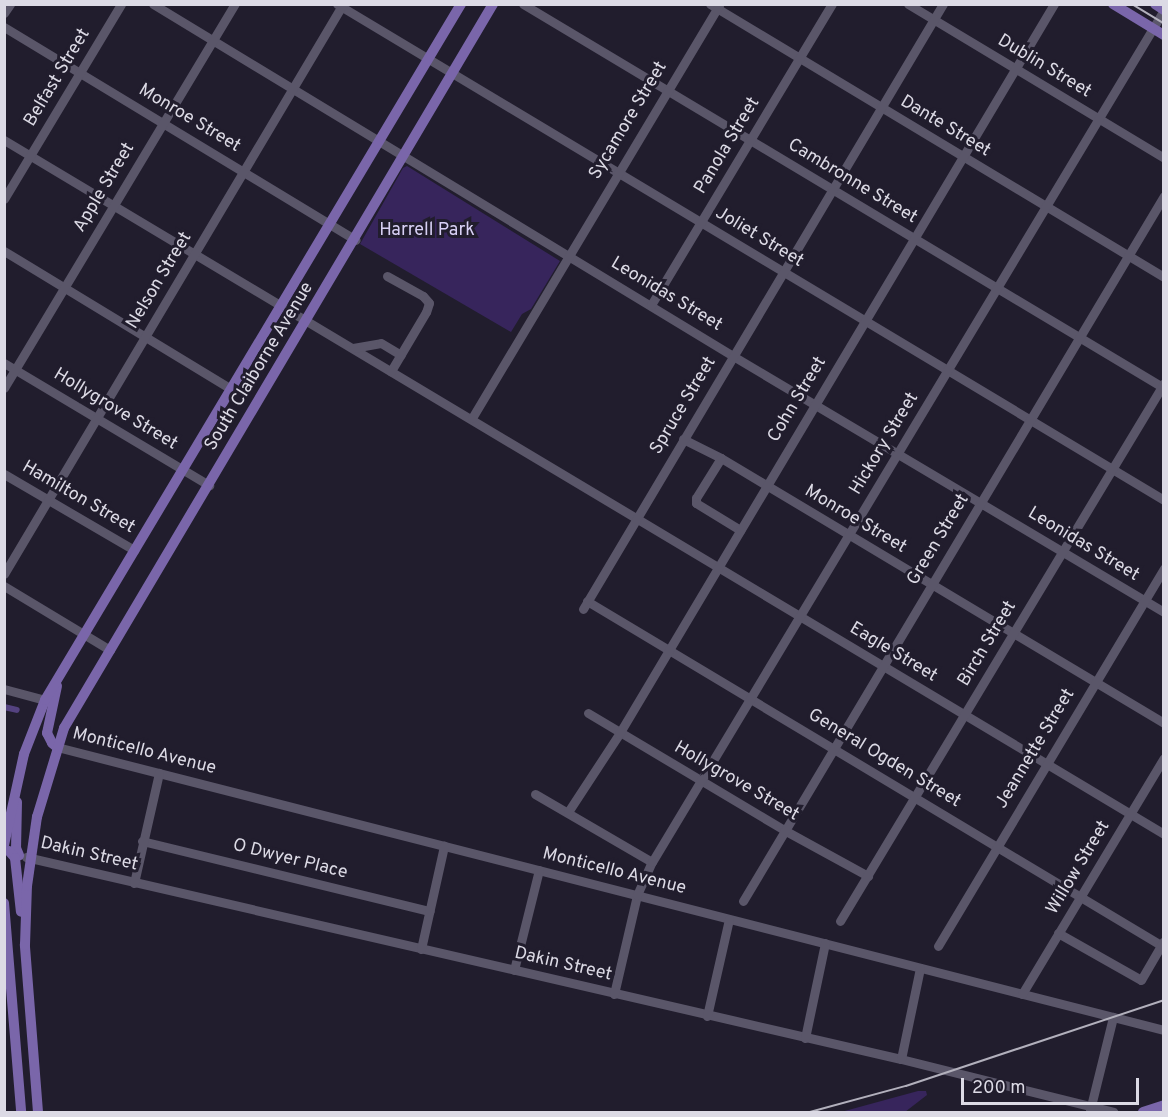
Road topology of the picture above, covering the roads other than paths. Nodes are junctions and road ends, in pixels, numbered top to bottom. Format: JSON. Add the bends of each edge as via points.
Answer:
{"nodes":[{"id":1,"x":10,"y":4,"type":"edge"},
{"id":2,"x":121,"y":4,"type":"edge"},
{"id":3,"x":153,"y":4,"type":"edge"},
{"id":4,"x":235,"y":4,"type":"edge"},
{"id":5,"x":461,"y":4,"type":"edge"},
{"id":6,"x":493,"y":4,"type":"edge"},
{"id":7,"x":523,"y":4,"type":"edge"},
{"id":8,"x":832,"y":4,"type":"edge"},
{"id":9,"x":908,"y":4,"type":"edge"},
{"id":10,"x":943,"y":4,"type":"edge"},
{"id":11,"x":1054,"y":4,"type":"edge"},
{"id":12,"x":1113,"y":4,"type":"edge"},
{"id":13,"x":1155,"y":4,"type":"edge"},
{"id":14,"x":341,"y":5,"type":"edge"},
{"id":15,"x":715,"y":6,"type":"edge"},
{"id":16,"x":1164,"y":10,"type":"edge"},
{"id":17,"x":4,"y":13,"type":"edge"},
{"id":18,"x":934,"y":20,"type":"junction"},
{"id":19,"x":4,"y":27,"type":"edge"},
{"id":20,"x":1153,"y":28,"type":"junction"},
{"id":21,"x":1164,"y":35,"type":"edge"},
{"id":22,"x":214,"y":41,"type":"junction"},
{"id":23,"x":428,"y":59,"type":"junction"},
{"id":24,"x":799,"y":60,"type":"junction"},
{"id":25,"x":1016,"y":69,"type":"junction"},
{"id":26,"x":81,"y":72,"type":"junction"},
{"id":27,"x":452,"y":73,"type":"junction"},
{"id":28,"x":294,"y":90,"type":"junction"},
{"id":29,"x":667,"y":91,"type":"junction"},
{"id":30,"x":881,"y":109,"type":"junction"},
{"id":31,"x":1098,"y":119,"type":"junction"},
{"id":32,"x":163,"y":123,"type":"junction"},
{"id":33,"x":4,"y":140,"type":"edge"},
{"id":34,"x":380,"y":141,"type":"junction"},
{"id":35,"x":750,"y":141,"type":"junction"},
{"id":36,"x":30,"y":156,"type":"junction"},
{"id":37,"x":403,"y":156,"type":"junction"},
{"id":38,"x":963,"y":157,"type":"junction"},
{"id":39,"x":1164,"y":158,"type":"edge"},
{"id":40,"x":244,"y":172,"type":"junction"},
{"id":41,"x":617,"y":172,"type":"junction"},
{"id":42,"x":832,"y":190,"type":"junction"},
{"id":43,"x":1164,"y":196,"type":"edge"},
{"id":44,"x":4,"y":199,"type":"edge"},
{"id":45,"x":114,"y":206,"type":"junction"},
{"id":46,"x":1046,"y":207,"type":"junction"},
{"id":47,"x":701,"y":222,"type":"junction"},
{"id":48,"x":330,"y":224,"type":"junction"},
{"id":49,"x":914,"y":239,"type":"junction"},
{"id":50,"x":356,"y":240,"type":"junction"},
{"id":51,"x":4,"y":252,"type":"edge"},
{"id":52,"x":196,"y":254,"type":"junction"},
{"id":53,"x":568,"y":256,"type":"junction"},
{"id":54,"x":1128,"y":256,"type":"junction"},
{"id":55,"x":784,"y":272,"type":"junction"},
{"id":56,"x":387,"y":276,"type":"dead end"},
{"id":57,"x":1164,"y":277,"type":"edge"},
{"id":58,"x":65,"y":288,"type":"junction"},
{"id":59,"x":997,"y":288,"type":"junction"},
{"id":60,"x":651,"y":305,"type":"junction"},
{"id":61,"x":281,"y":306,"type":"junction"},
{"id":62,"x":865,"y":320,"type":"junction"},
{"id":63,"x":307,"y":322,"type":"junction"},
{"id":64,"x":146,"y":337,"type":"junction"},
{"id":65,"x":1079,"y":338,"type":"junction"},
{"id":66,"x":353,"y":348,"type":"junction"},
{"id":67,"x":401,"y":355,"type":"junction"},
{"id":68,"x":733,"y":356,"type":"junction"},
{"id":69,"x":4,"y":363,"type":"edge"},
{"id":70,"x":16,"y":370,"type":"junction"},
{"id":71,"x":948,"y":370,"type":"junction"},
{"id":72,"x":391,"y":371,"type":"junction"},
{"id":73,"x":1163,"y":386,"type":"edge"},
{"id":74,"x":4,"y":388,"type":"edge"},
{"id":75,"x":231,"y":390,"type":"junction"},
{"id":76,"x":815,"y":404,"type":"junction"},
{"id":77,"x":472,"y":418,"type":"junction"},
{"id":78,"x":97,"y":419,"type":"junction"},
{"id":79,"x":1030,"y":420,"type":"junction"},
{"id":80,"x":683,"y":439,"type":"junction"},
{"id":81,"x":898,"y":453,"type":"junction"},
{"id":82,"x":721,"y":458,"type":"junction"},
{"id":83,"x":1112,"y":469,"type":"junction"},
{"id":84,"x":183,"y":470,"type":"junction"},
{"id":85,"x":4,"y":474,"type":"edge"},
{"id":86,"x":209,"y":485,"type":"junction"},
{"id":87,"x":766,"y":486,"type":"junction"},
{"id":88,"x":48,"y":500,"type":"junction"},
{"id":89,"x":1164,"y":500,"type":"edge"},
{"id":90,"x":981,"y":502,"type":"junction"},
{"id":91,"x":636,"y":519,"type":"junction"},
{"id":92,"x":740,"y":530,"type":"junction"},
{"id":93,"x":849,"y":536,"type":"junction"},
{"id":94,"x":134,"y":550,"type":"junction"},
{"id":95,"x":1063,"y":551,"type":"junction"},
{"id":96,"x":718,"y":567,"type":"junction"},
{"id":97,"x":1164,"y":569,"type":"edge"},
{"id":98,"x":4,"y":574,"type":"edge"},
{"id":99,"x":931,"y":584,"type":"junction"},
{"id":100,"x":4,"y":586,"type":"edge"},
{"id":101,"x":1145,"y":601,"type":"junction"},
{"id":102,"x":585,"y":605,"type":"joint"},
{"id":103,"x":1164,"y":612,"type":"edge"},
{"id":104,"x":801,"y":617,"type":"junction"},
{"id":105,"x":85,"y":634,"type":"junction"},
{"id":106,"x":1013,"y":634,"type":"junction"},
{"id":107,"x":669,"y":649,"type":"junction"},
{"id":108,"x":110,"y":650,"type":"junction"},
{"id":109,"x":883,"y":666,"type":"junction"},
{"id":110,"x":59,"y":678,"type":"junction"},
{"id":111,"x":1096,"y":683,"type":"junction"},
{"id":112,"x":4,"y":689,"type":"edge"},
{"id":113,"x":752,"y":699,"type":"junction"},
{"id":114,"x":45,"y":700,"type":"junction"},
{"id":115,"x":588,"y":713,"type":"dead end"},
{"id":116,"x":965,"y":715,"type":"junction"},
{"id":117,"x":1164,"y":723,"type":"edge"},
{"id":118,"x":619,"y":734,"type":"junction"},
{"id":119,"x":57,"y":747,"type":"junction"},
{"id":120,"x":833,"y":748,"type":"junction"},
{"id":121,"x":1164,"y":758,"type":"edge"},
{"id":122,"x":1047,"y":764,"type":"junction"},
{"id":123,"x":159,"y":773,"type":"junction"},
{"id":124,"x":702,"y":780,"type":"junction"},
{"id":125,"x":14,"y":790,"type":"junction"},
{"id":126,"x":535,"y":794,"type":"dead end"},
{"id":127,"x":915,"y":797,"type":"junction"},
{"id":128,"x":568,"y":812,"type":"junction"},
{"id":129,"x":1130,"y":814,"type":"junction"},
{"id":130,"x":784,"y":830,"type":"junction"},
{"id":131,"x":1164,"y":834,"type":"edge"},
{"id":132,"x":142,"y":841,"type":"junction"},
{"id":133,"x":444,"y":846,"type":"junction"},
{"id":134,"x":997,"y":847,"type":"junction"},
{"id":135,"x":13,"y":852,"type":"edge"},
{"id":136,"x":652,"y":862,"type":"junction"},
{"id":137,"x":539,"y":870,"type":"junction"},
{"id":138,"x":868,"y":876,"type":"junction"},
{"id":139,"x":134,"y":883,"type":"junction"},
{"id":140,"x":637,"y":895,"type":"junction"},
{"id":141,"x":1080,"y":897,"type":"junction"},
{"id":142,"x":743,"y":901,"type":"dead end"},
{"id":143,"x":4,"y":903,"type":"edge"},
{"id":144,"x":430,"y":911,"type":"junction"},
{"id":145,"x":729,"y":919,"type":"junction"},
{"id":146,"x":25,"y":921,"type":"junction"},
{"id":147,"x":840,"y":921,"type":"dead end"},
{"id":148,"x":1058,"y":933,"type":"junction"},
{"id":149,"x":825,"y":943,"type":"junction"},
{"id":150,"x":1163,"y":945,"type":"edge"},
{"id":151,"x":938,"y":946,"type":"dead end"},
{"id":152,"x":421,"y":949,"type":"junction"},
{"id":153,"x":920,"y":968,"type":"junction"},
{"id":154,"x":514,"y":970,"type":"junction"},
{"id":155,"x":614,"y":994,"type":"junction"},
{"id":156,"x":1022,"y":994,"type":"junction"},
{"id":157,"x":707,"y":1016,"type":"junction"},
{"id":158,"x":1113,"y":1017,"type":"junction"},
{"id":159,"x":1164,"y":1030,"type":"edge"},
{"id":160,"x":804,"y":1038,"type":"junction"},
{"id":161,"x":901,"y":1059,"type":"junction"},
{"id":162,"x":1164,"y":1105,"type":"edge"},
{"id":163,"x":1091,"y":1110,"type":"edge"},
{"id":164,"x":21,"y":1113,"type":"edge"},
{"id":165,"x":38,"y":1113,"type":"edge"},
{"id":166,"x":1113,"y":1113,"type":"edge"},
{"id":167,"x":1143,"y":1113,"type":"edge"}],
"edges":[{"from":1,"to":17,"type":"street"},
{"from":2,"to":26,"type":"street","name":"Belfast Street"},
{"from":3,"to":22,"type":"street","name":"Leonidas Street"},
{"from":4,"to":22,"type":"street","name":"Apple Street"},
{"from":5,"to":23,"type":"main road","name":"South Claiborne Avenue"},
{"from":6,"to":27,"type":"main road","name":"South Claiborne Avenue"},
{"from":7,"to":29,"type":"street","name":"Cambronne Street"},
{"from":8,"to":24,"type":"street","name":"Panola Street"},
{"from":9,"to":18,"type":"street","name":"Dublin Street"},
{"from":10,"to":18,"type":"street","name":"Spruce Street"},
{"from":11,"to":25,"type":"street","name":"Cohn Street"},
{"from":12,"to":20,"type":"main road"},
{"from":13,"to":16,"type":"main road"},
{"from":14,"to":23,"type":"street","name":"Joliet Street"},
{"from":14,"to":28,"type":"street","name":"Nelson Street"},
{"from":15,"to":24,"type":"street","name":"Dante Street"},
{"from":15,"to":29,"type":"street","name":"Sycamore Street"},
{"from":16,"to":20,"type":"street","name":"Hickory Street"},
{"from":18,"to":25,"type":"street","name":"Dublin Street"},
{"from":18,"to":30,"type":"street","name":"Spruce Street"},
{"from":19,"to":26,"type":"street","name":"Monroe Street"},
{"from":20,"to":21,"type":"main road"},
{"from":20,"to":31,"type":"street","name":"Hickory Street"},
{"from":22,"to":28,"type":"street","name":"Leonidas Street"},
{"from":22,"to":32,"type":"street","name":"Apple Street"},
{"from":23,"to":27,"type":"street","name":"Joliet Street"},
{"from":23,"to":34,"type":"main road","name":"South Claiborne Avenue"},
{"from":24,"to":30,"type":"street","name":"Dante Street"},
{"from":24,"to":35,"type":"street","name":"Panola Street"},
{"from":25,"to":31,"type":"street","name":"Dublin Street"},
{"from":25,"to":38,"type":"street","name":"Cohn Street"},
{"from":26,"to":32,"type":"street","name":"Monroe Street"},
{"from":26,"to":36,"type":"street","name":"Belfast Street"},
{"from":27,"to":37,"type":"main road","name":"South Claiborne Avenue"},
{"from":27,"to":41,"type":"street","name":"Joliet Street"},
{"from":28,"to":34,"type":"street","name":"Leonidas Street"},
{"from":28,"to":40,"type":"street","name":"Nelson Street"},
{"from":29,"to":35,"type":"street","name":"Cambronne Street"},
{"from":29,"to":41,"type":"street","name":"Sycamore Street"},
{"from":30,"to":38,"type":"street","name":"Dante Street"},
{"from":30,"to":42,"type":"street","name":"Spruce Street"},
{"from":31,"to":39,"type":"street","name":"Dublin Street"},
{"from":31,"to":46,"type":"street","name":"Hickory Street"},
{"from":32,"to":40,"type":"street","name":"Monroe Street"},
{"from":32,"to":45,"type":"street","name":"Apple Street"},
{"from":33,"to":36,"type":"street"},
{"from":34,"to":37,"type":"street","name":"Leonidas Street"},
{"from":34,"to":48,"type":"main road","name":"South Claiborne Avenue"},
{"from":35,"to":42,"type":"street","name":"Cambronne Street"},
{"from":35,"to":47,"type":"street","name":"Panola Street"},
{"from":36,"to":44,"type":"street","name":"Belfast Street"},
{"from":36,"to":45,"type":"street"},
{"from":37,"to":50,"type":"main road","name":"South Claiborne Avenue"},
{"from":37,"to":53,"type":"street","name":"Leonidas Street"},
{"from":38,"to":46,"type":"street","name":"Dante Street"},
{"from":38,"to":49,"type":"street","name":"Cohn Street"},
{"from":40,"to":48,"type":"street","name":"Monroe Street"},
{"from":40,"to":52,"type":"street","name":"Nelson Street"},
{"from":41,"to":47,"type":"street","name":"Joliet Street"},
{"from":41,"to":53,"type":"street","name":"Sycamore Street"},
{"from":42,"to":49,"type":"street","name":"Cambronne Street"},
{"from":42,"to":55,"type":"street","name":"Spruce Street"},
{"from":43,"to":54,"type":"street","name":"Green Street"},
{"from":45,"to":52,"type":"street"},
{"from":45,"to":58,"type":"street","name":"Apple Street"},
{"from":46,"to":54,"type":"street","name":"Dante Street"},
{"from":46,"to":59,"type":"street","name":"Hickory Street"},
{"from":47,"to":55,"type":"street","name":"Joliet Street"},
{"from":47,"to":60,"type":"street","name":"Panola Street"},
{"from":48,"to":50,"type":"street","name":"Monroe Street"},
{"from":48,"to":61,"type":"main road","name":"South Claiborne Avenue"},
{"from":49,"to":59,"type":"street","name":"Cambronne Street"},
{"from":49,"to":62,"type":"street","name":"Cohn Street"},
{"from":50,"to":63,"type":"main road","name":"South Claiborne Avenue"},
{"from":51,"to":58,"type":"street"},
{"from":52,"to":61,"type":"street"},
{"from":52,"to":64,"type":"street","name":"Nelson Street"},
{"from":53,"to":60,"type":"street","name":"Leonidas Street"},
{"from":53,"to":77,"type":"street","name":"Sycamore Street"},
{"from":54,"to":57,"type":"street","name":"Dante Street"},
{"from":54,"to":65,"type":"street","name":"Green Street"},
{"from":55,"to":62,"type":"street","name":"Joliet Street"},
{"from":55,"to":68,"type":"street","name":"Spruce Street"},
{"from":56,"to":67,"type":"street","via":[[429,303]]},
{"from":58,"to":64,"type":"street"},
{"from":58,"to":70,"type":"street","name":"Apple Street"},
{"from":59,"to":65,"type":"street","name":"Cambronne Street"},
{"from":59,"to":71,"type":"street","name":"Hickory Street"},
{"from":60,"to":68,"type":"street","name":"Leonidas Street"},
{"from":61,"to":63,"type":"street"},
{"from":61,"to":75,"type":"main road","name":"South Claiborne Avenue"},
{"from":62,"to":71,"type":"street","name":"Joliet Street"},
{"from":62,"to":76,"type":"street","name":"Cohn Street"},
{"from":63,"to":66,"type":"street","name":"Eagle Street"},
{"from":63,"to":86,"type":"main road","name":"South Claiborne Avenue"},
{"from":64,"to":75,"type":"street"},
{"from":64,"to":78,"type":"street","name":"Nelson Street"},
{"from":65,"to":73,"type":"street","name":"Cambronne Street"},
{"from":65,"to":79,"type":"street","name":"Green Street"},
{"from":66,"to":67,"type":"street","via":[[381,343]]},
{"from":66,"to":72,"type":"street","name":"Eagle Street"},
{"from":67,"to":72,"type":"street"},
{"from":68,"to":76,"type":"street","name":"Leonidas Street"},
{"from":68,"to":80,"type":"street","name":"Spruce Street"},
{"from":69,"to":70,"type":"street","name":"Hollygrove Street"},
{"from":70,"to":74,"type":"street","name":"Apple Street"},
{"from":70,"to":78,"type":"street","name":"Hollygrove Street"},
{"from":71,"to":79,"type":"street","name":"Joliet Street"},
{"from":71,"to":81,"type":"street","name":"Hickory Street"},
{"from":72,"to":77,"type":"street","name":"Eagle Street"},
{"from":73,"to":83,"type":"street","name":"Birch Street"},
{"from":75,"to":84,"type":"main road","name":"South Claiborne Avenue"},
{"from":76,"to":81,"type":"street","name":"Leonidas Street"},
{"from":76,"to":87,"type":"street","name":"Cohn Street"},
{"from":77,"to":91,"type":"street","name":"Eagle Street"},
{"from":78,"to":84,"type":"street","name":"Hollygrove Street"},
{"from":78,"to":88,"type":"street","name":"Nelson Street"},
{"from":79,"to":83,"type":"street","name":"Joliet Street"},
{"from":79,"to":90,"type":"street","name":"Green Street"},
{"from":80,"to":82,"type":"street","name":"Monroe Street"},
{"from":80,"to":91,"type":"street","name":"Spruce Street"},
{"from":81,"to":90,"type":"street","name":"Leonidas Street"},
{"from":81,"to":93,"type":"street","name":"Hickory Street"},
{"from":82,"to":87,"type":"street","name":"Monroe Street"},
{"from":82,"to":92,"type":"street","via":[[696,501],[698,506]]},
{"from":83,"to":89,"type":"street","name":"Joliet Street"},
{"from":83,"to":95,"type":"street","name":"Birch Street"},
{"from":84,"to":86,"type":"street","name":"Hollygrove Street"},
{"from":84,"to":94,"type":"main road","name":"South Claiborne Avenue"},
{"from":85,"to":88,"type":"street","name":"Hamilton Street"},
{"from":86,"to":108,"type":"main road","name":"South Claiborne Avenue"},
{"from":87,"to":92,"type":"street","name":"Cohn Street"},
{"from":87,"to":93,"type":"street","name":"Monroe Street"},
{"from":88,"to":94,"type":"street","name":"Hamilton Street"},
{"from":88,"to":98,"type":"street","name":"Nelson Street"},
{"from":90,"to":95,"type":"street","name":"Leonidas Street"},
{"from":90,"to":99,"type":"street","name":"Green Street"},
{"from":91,"to":96,"type":"street","name":"Eagle Street"},
{"from":91,"to":102,"type":"street","name":"Spruce Street"},
{"from":92,"to":96,"type":"street","name":"Cohn Street"},
{"from":93,"to":99,"type":"street","name":"Monroe Street"},
{"from":93,"to":104,"type":"street","name":"Hickory Street"},
{"from":94,"to":105,"type":"main road","name":"South Claiborne Avenue"},
{"from":95,"to":101,"type":"street","name":"Leonidas Street"},
{"from":95,"to":106,"type":"street","name":"Birch Street"},
{"from":96,"to":104,"type":"street","name":"Eagle Street"},
{"from":96,"to":107,"type":"street","name":"Cohn Street"},
{"from":97,"to":101,"type":"street","name":"Jeannette Street"},
{"from":99,"to":106,"type":"street","name":"Monroe Street"},
{"from":99,"to":109,"type":"street","name":"Green Street"},
{"from":100,"to":105,"type":"street"},
{"from":101,"to":103,"type":"street","name":"Leonidas Street"},
{"from":101,"to":111,"type":"street","name":"Jeannette Street"},
{"from":102,"to":107,"type":"street","name":"General Ogden Street"},
{"from":104,"to":109,"type":"street","name":"Eagle Street"},
{"from":104,"to":113,"type":"street","name":"Hickory Street"},
{"from":105,"to":108,"type":"street"},
{"from":105,"to":110,"type":"main road","name":"South Claiborne Avenue"},
{"from":106,"to":111,"type":"street","name":"Monroe Street"},
{"from":106,"to":116,"type":"street","name":"Birch Street"},
{"from":107,"to":113,"type":"street","name":"General Ogden Street"},
{"from":107,"to":118,"type":"street","name":"Cohn Street"},
{"from":108,"to":119,"type":"main road","name":"South Claiborne Avenue"},
{"from":109,"to":116,"type":"street","name":"Eagle Street"},
{"from":109,"to":120,"type":"street","name":"Green Street"},
{"from":110,"to":114,"type":"main road","name":"South Claiborne Avenue"},
{"from":110,"to":119,"type":"main road","via":[[47,733]]},
{"from":111,"to":117,"type":"street","name":"Monroe Street"},
{"from":111,"to":122,"type":"street","name":"Jeannette Street"},
{"from":112,"to":114,"type":"street"},
{"from":113,"to":120,"type":"street","name":"General Ogden Street"},
{"from":113,"to":124,"type":"street","name":"Hickory Street"},
{"from":114,"to":125,"type":"main road","name":"South Claiborne Avenue"},
{"from":115,"to":118,"type":"street","name":"Hollygrove Street"},
{"from":116,"to":122,"type":"street","name":"Eagle Street"},
{"from":116,"to":127,"type":"street","name":"Birch Street"},
{"from":118,"to":124,"type":"street","name":"Hollygrove Street"},
{"from":118,"to":128,"type":"street","name":"Cohn Street"},
{"from":119,"to":123,"type":"street","name":"Monticello Avenue"},
{"from":119,"to":135,"type":"main road","name":"South Claiborne Avenue","via":[[39,808]]},
{"from":120,"to":127,"type":"street","name":"General Ogden Street"},
{"from":120,"to":130,"type":"street","name":"Green Street"},
{"from":121,"to":129,"type":"street","name":"Willow Street"},
{"from":122,"to":129,"type":"street","name":"Eagle Street"},
{"from":122,"to":134,"type":"street","name":"Jeannette Street"},
{"from":123,"to":132,"type":"street"},
{"from":123,"to":133,"type":"street","name":"Monticello Avenue"},
{"from":124,"to":130,"type":"street","name":"Hollygrove Street"},
{"from":124,"to":136,"type":"street","name":"Hickory Street"},
{"from":125,"to":135,"type":"main road","name":"South Claiborne Avenue"},
{"from":125,"to":135,"type":"main road","via":[[17,798]]},
{"from":126,"to":128,"type":"street"},
{"from":127,"to":134,"type":"street","name":"General Ogden Street"},
{"from":127,"to":138,"type":"street","name":"Birch Street"},
{"from":128,"to":136,"type":"street"},
{"from":129,"to":131,"type":"street","name":"Eagle Street"},
{"from":129,"to":141,"type":"street","name":"Willow Street"},
{"from":130,"to":138,"type":"street","name":"Hollygrove Street"},
{"from":130,"to":142,"type":"street","name":"Green Street"},
{"from":132,"to":139,"type":"street"},
{"from":132,"to":144,"type":"street","name":"O Dwyer Place"},
{"from":133,"to":137,"type":"street","name":"Monticello Avenue"},
{"from":133,"to":144,"type":"street"},
{"from":134,"to":141,"type":"street","name":"General Ogden Street"},
{"from":134,"to":151,"type":"street","name":"Jeannette Street"},
{"from":135,"to":139,"type":"street","name":"Dakin Street"},
{"from":135,"to":146,"type":"main road"},
{"from":135,"to":146,"type":"main road"},
{"from":136,"to":140,"type":"street","name":"Hickory Street"},
{"from":137,"to":140,"type":"street","name":"Monticello Avenue"},
{"from":137,"to":154,"type":"street"},
{"from":138,"to":147,"type":"street","name":"Birch Street"},
{"from":139,"to":152,"type":"street","name":"Dakin Street"},
{"from":140,"to":145,"type":"street","name":"Monticello Avenue"},
{"from":140,"to":155,"type":"street","name":"Hickory Street"},
{"from":141,"to":148,"type":"street","name":"Willow Street"},
{"from":141,"to":150,"type":"street","name":"General Ogden Street"},
{"from":143,"to":164,"type":"main road"},
{"from":144,"to":152,"type":"street"},
{"from":145,"to":149,"type":"street","name":"Monticello Avenue"},
{"from":145,"to":157,"type":"street"},
{"from":146,"to":165,"type":"main road"},
{"from":148,"to":150,"type":"street","via":[[1141,980]]},
{"from":148,"to":156,"type":"street","name":"Willow Street"},
{"from":149,"to":153,"type":"street","name":"Monticello Avenue"},
{"from":149,"to":160,"type":"street"},
{"from":152,"to":154,"type":"street","name":"Dakin Street"},
{"from":153,"to":156,"type":"street","name":"Monticello Avenue"},
{"from":153,"to":161,"type":"street"},
{"from":154,"to":155,"type":"street","name":"Dakin Street"},
{"from":155,"to":157,"type":"street","name":"Dakin Street"},
{"from":156,"to":158,"type":"street","name":"Monticello Avenue"},
{"from":157,"to":160,"type":"street","name":"Dakin Street"},
{"from":158,"to":159,"type":"street","name":"Monticello Avenue"},
{"from":158,"to":163,"type":"street"},
{"from":160,"to":161,"type":"street","name":"Dakin Street"},
{"from":161,"to":163,"type":"street","name":"Dakin Street"},
{"from":162,"to":167,"type":"main road"},
{"from":163,"to":166,"type":"street","name":"Dakin Street"}]}
